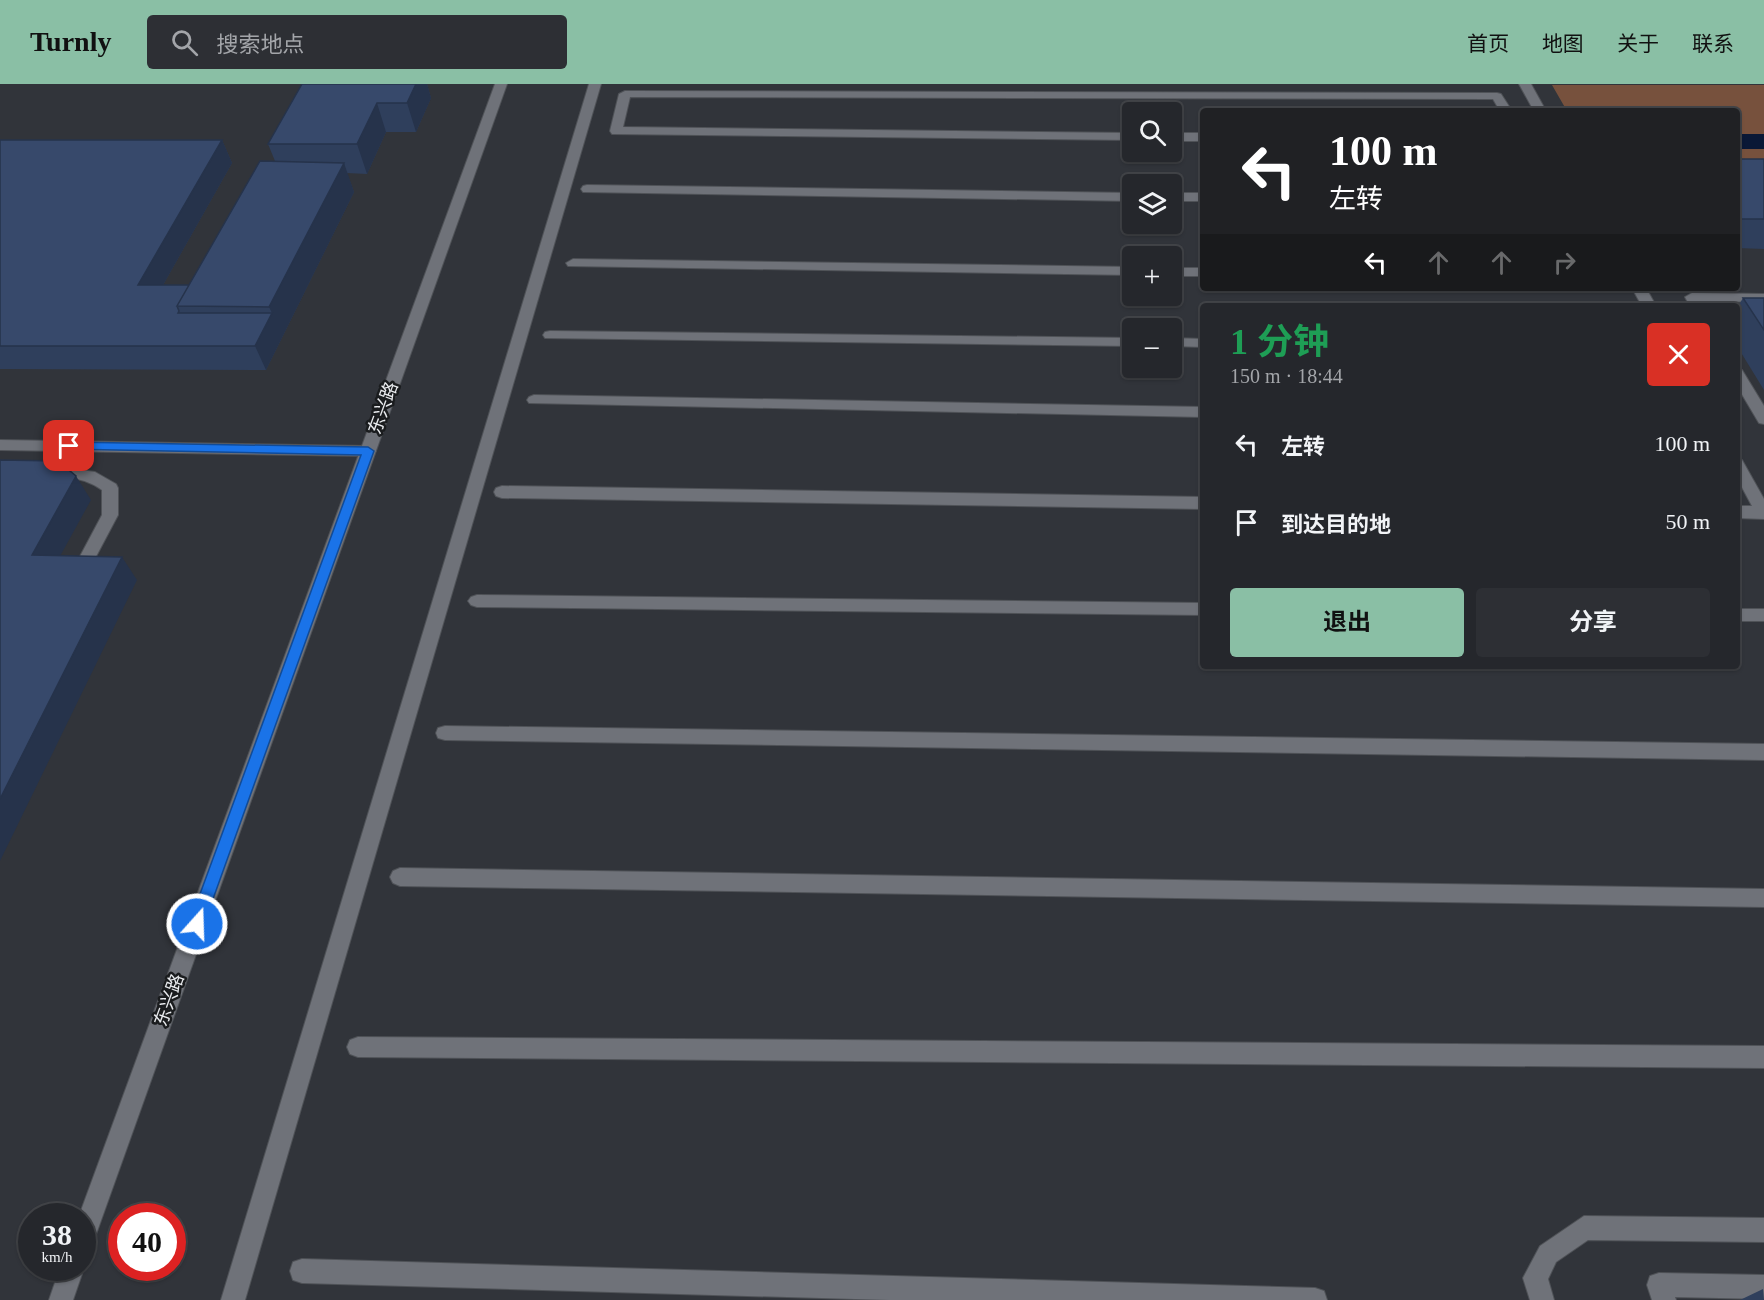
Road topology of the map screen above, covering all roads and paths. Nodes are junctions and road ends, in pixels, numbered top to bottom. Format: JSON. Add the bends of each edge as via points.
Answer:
{"nodes":[{"id":1,"x":501,"y":84,"type":"edge"},
{"id":2,"x":594,"y":84,"type":"edge"},
{"id":3,"x":1525,"y":84,"type":"edge"},
{"id":4,"x":1504,"y":108,"type":"edge"},
{"id":5,"x":1538,"y":108,"type":"edge"},
{"id":6,"x":1122,"y":137,"type":"edge"},
{"id":7,"x":1182,"y":137,"type":"edge"},
{"id":8,"x":1200,"y":137,"type":"edge"},
{"id":9,"x":587,"y":189,"type":"dead end"},
{"id":10,"x":1122,"y":196,"type":"edge"},
{"id":11,"x":1182,"y":197,"type":"edge"},
{"id":12,"x":1200,"y":198,"type":"edge"},
{"id":13,"x":573,"y":263,"type":"dead end"},
{"id":14,"x":1122,"y":271,"type":"edge"},
{"id":15,"x":1182,"y":272,"type":"edge"},
{"id":16,"x":1200,"y":272,"type":"edge"},
{"id":17,"x":1764,"y":298,"type":"edge"},
{"id":18,"x":1695,"y":303,"type":"edge"},
{"id":19,"x":549,"y":335,"type":"dead end"},
{"id":20,"x":1122,"y":342,"type":"edge"},
{"id":21,"x":1182,"y":342,"type":"edge"},
{"id":22,"x":1200,"y":343,"type":"edge"},
{"id":23,"x":1740,"y":378,"type":"edge"},
{"id":24,"x":534,"y":400,"type":"dead end"},
{"id":25,"x":1200,"y":412,"type":"edge"},
{"id":26,"x":1764,"y":419,"type":"edge"},
{"id":27,"x":0,"y":445,"type":"edge"},
{"id":28,"x":368,"y":451,"type":"junction"},
{"id":29,"x":1740,"y":469,"type":"edge"},
{"id":30,"x":0,"y":471,"type":"edge"},
{"id":31,"x":502,"y":492,"type":"dead end"},
{"id":32,"x":1200,"y":503,"type":"edge"},
{"id":33,"x":1740,"y":512,"type":"edge"},
{"id":34,"x":1764,"y":512,"type":"edge"},
{"id":35,"x":68,"y":588,"type":"edge"},
{"id":36,"x":477,"y":601,"type":"dead end"},
{"id":37,"x":1200,"y":609,"type":"edge"},
{"id":38,"x":1740,"y":615,"type":"edge"},
{"id":39,"x":1764,"y":615,"type":"edge"},
{"id":40,"x":445,"y":733,"type":"dead end"},
{"id":41,"x":1764,"y":752,"type":"edge"},
{"id":42,"x":400,"y":876,"type":"dead end"},
{"id":43,"x":1764,"y":898,"type":"edge"},
{"id":44,"x":358,"y":1047,"type":"dead end"},
{"id":45,"x":1764,"y":1058,"type":"edge"},
{"id":46,"x":95,"y":1203,"type":"edge"},
{"id":47,"x":1764,"y":1230,"type":"edge"},
{"id":48,"x":302,"y":1271,"type":"dead end"},
{"id":49,"x":68,"y":1281,"type":"edge"},
{"id":50,"x":1764,"y":1287,"type":"edge"},
{"id":51,"x":61,"y":1300,"type":"edge"},
{"id":52,"x":233,"y":1300,"type":"edge"},
{"id":53,"x":1315,"y":1300,"type":"edge"},
{"id":54,"x":1542,"y":1300,"type":"edge"},
{"id":55,"x":1664,"y":1300,"type":"edge"}],
"edges":[{"from":1,"to":28,"type":"street","name":"东兴路"},
{"from":2,"to":52,"type":"street"},
{"from":3,"to":5,"type":"street"},
{"from":4,"to":6,"type":"street","via":[[1497,96],[625,94],[616,131]]},
{"from":7,"to":8,"type":"street"},
{"from":9,"to":10,"type":"street"},
{"from":11,"to":12,"type":"street"},
{"from":13,"to":14,"type":"street"},
{"from":15,"to":16,"type":"street"},
{"from":17,"to":18,"type":"street","via":[[1692,297]]},
{"from":19,"to":20,"type":"street"},
{"from":21,"to":22,"type":"street"},
{"from":23,"to":26,"type":"street"},
{"from":24,"to":25,"type":"street"},
{"from":27,"to":28,"type":"street"},
{"from":28,"to":46,"type":"street","name":"东兴路"},
{"from":29,"to":34,"type":"street"},
{"from":30,"to":35,"type":"street","via":[[53,471],[95,477],[110,488],[110,515]]},
{"from":31,"to":32,"type":"street"},
{"from":33,"to":34,"type":"street"},
{"from":36,"to":37,"type":"street"},
{"from":38,"to":39,"type":"street"},
{"from":40,"to":41,"type":"street"},
{"from":42,"to":43,"type":"street"},
{"from":44,"to":45,"type":"street"},
{"from":47,"to":54,"type":"street","via":[[1584,1228],[1548,1254],[1535,1278]]},
{"from":48,"to":53,"type":"street"},
{"from":49,"to":51,"type":"street"},
{"from":50,"to":55,"type":"street","via":[[1659,1285]]}]}
